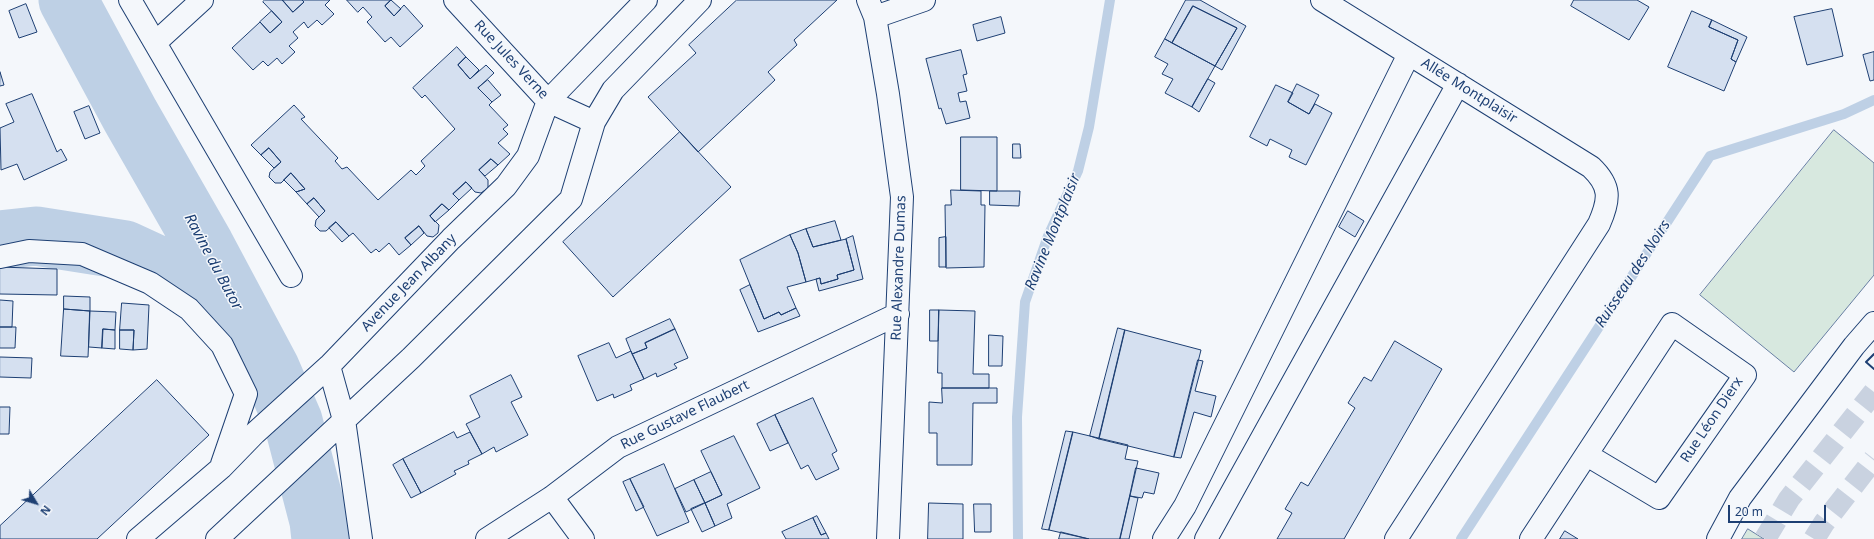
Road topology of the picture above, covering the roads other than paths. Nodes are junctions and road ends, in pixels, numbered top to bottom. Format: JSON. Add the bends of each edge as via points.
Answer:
{"nodes":[{"id":1,"x":130,"y":0,"type":"edge"},
{"id":2,"x":202,"y":0,"type":"edge"},
{"id":3,"x":455,"y":0,"type":"edge"},
{"id":4,"x":646,"y":0,"type":"edge"},
{"id":5,"x":924,"y":0,"type":"edge"},
{"id":6,"x":1322,"y":0,"type":"edge"},
{"id":7,"x":688,"y":4,"type":"edge"},
{"id":8,"x":871,"y":8,"type":"edge"},
{"id":9,"x":155,"y":43,"type":"junction"},
{"id":10,"x":1408,"y":54,"type":"junction"},
{"id":11,"x":1458,"y":84,"type":"junction"},
{"id":12,"x":548,"y":101,"type":"junction"},
{"id":13,"x":594,"y":122,"type":"junction"},
{"id":14,"x":0,"y":257,"type":"edge"},
{"id":15,"x":291,"y":276,"type":"dead end"},
{"id":16,"x":898,"y":314,"type":"junction"},
{"id":17,"x":1874,"y":323,"type":"edge"},
{"id":18,"x":322,"y":372,"type":"junction"},
{"id":19,"x":338,"y":425,"type":"junction"},
{"id":20,"x":1587,"y":455,"type":"junction"},
{"id":21,"x":221,"y":468,"type":"junction"},
{"id":22,"x":552,"y":497,"type":"junction"},
{"id":23,"x":138,"y":539,"type":"edge"},
{"id":24,"x":217,"y":539,"type":"edge"},
{"id":25,"x":361,"y":539,"type":"edge"},
{"id":26,"x":487,"y":539,"type":"edge"},
{"id":27,"x":583,"y":539,"type":"edge"},
{"id":28,"x":888,"y":539,"type":"edge"},
{"id":29,"x":1164,"y":539,"type":"edge"},
{"id":30,"x":1206,"y":539,"type":"edge"},
{"id":31,"x":1396,"y":539,"type":"edge"},
{"id":32,"x":1531,"y":539,"type":"edge"},
{"id":33,"x":1718,"y":539,"type":"edge"}],
"edges":[{"from":1,"to":9,"type":"street"},
{"from":2,"to":9,"type":"street"},
{"from":3,"to":12,"type":"street","name":"Rue Jules Verne"},
{"from":4,"to":12,"type":"street","name":"Avenue Jean Albany"},
{"from":5,"to":8,"type":"street"},
{"from":6,"to":10,"type":"street","name":"Allée Montplaisir"},
{"from":7,"to":13,"type":"street","via":[[613,90]]},
{"from":8,"to":16,"type":"street","name":"Rue Alexandre Dumas","via":[[888,94],[902,197]]},
{"from":9,"to":15,"type":"street"},
{"from":10,"to":11,"type":"street","name":"Allée Montplaisir"},
{"from":10,"to":29,"type":"street","via":[[1186,506]]},
{"from":11,"to":30,"type":"street"},
{"from":11,"to":31,"type":"street","name":"Allée Montplaisir","via":[[1591,167],[1601,177],[1607,191],[1607,206],[1599,224]]},
{"from":12,"to":13,"type":"street","name":"Rue Jules Verne"},
{"from":12,"to":18,"type":"street","name":"Avenue Jean Albany","via":[[528,156],[506,186]]},
{"from":13,"to":19,"type":"street","via":[[572,199]]},
{"from":14,"to":21,"type":"street","via":[[29,251],[82,254],[150,283],[189,309],[222,345],[246,394]]},
{"from":16,"to":22,"type":"street","name":"Rue Gustave Flaubert","via":[[618,447]]},
{"from":16,"to":28,"type":"street","name":"Rue Alexandre Dumas"},
{"from":17,"to":33,"type":"street","via":[[1740,498]]},
{"from":18,"to":19,"type":"street"},
{"from":18,"to":21,"type":"street","name":"Avenue Jean Albany"},
{"from":19,"to":24,"type":"street"},
{"from":19,"to":25,"type":"street"},
{"from":20,"to":20,"type":"street","name":"Rue Léon Dierx","via":[[1659,498],[1746,375],[1672,324]]},
{"from":20,"to":32,"type":"street","name":"Rue Léon Dierx"},
{"from":21,"to":23,"type":"street","name":"Avenue Jean Albany"},
{"from":22,"to":26,"type":"street","name":"Rue Gustave Flaubert"},
{"from":22,"to":27,"type":"street"}]}
